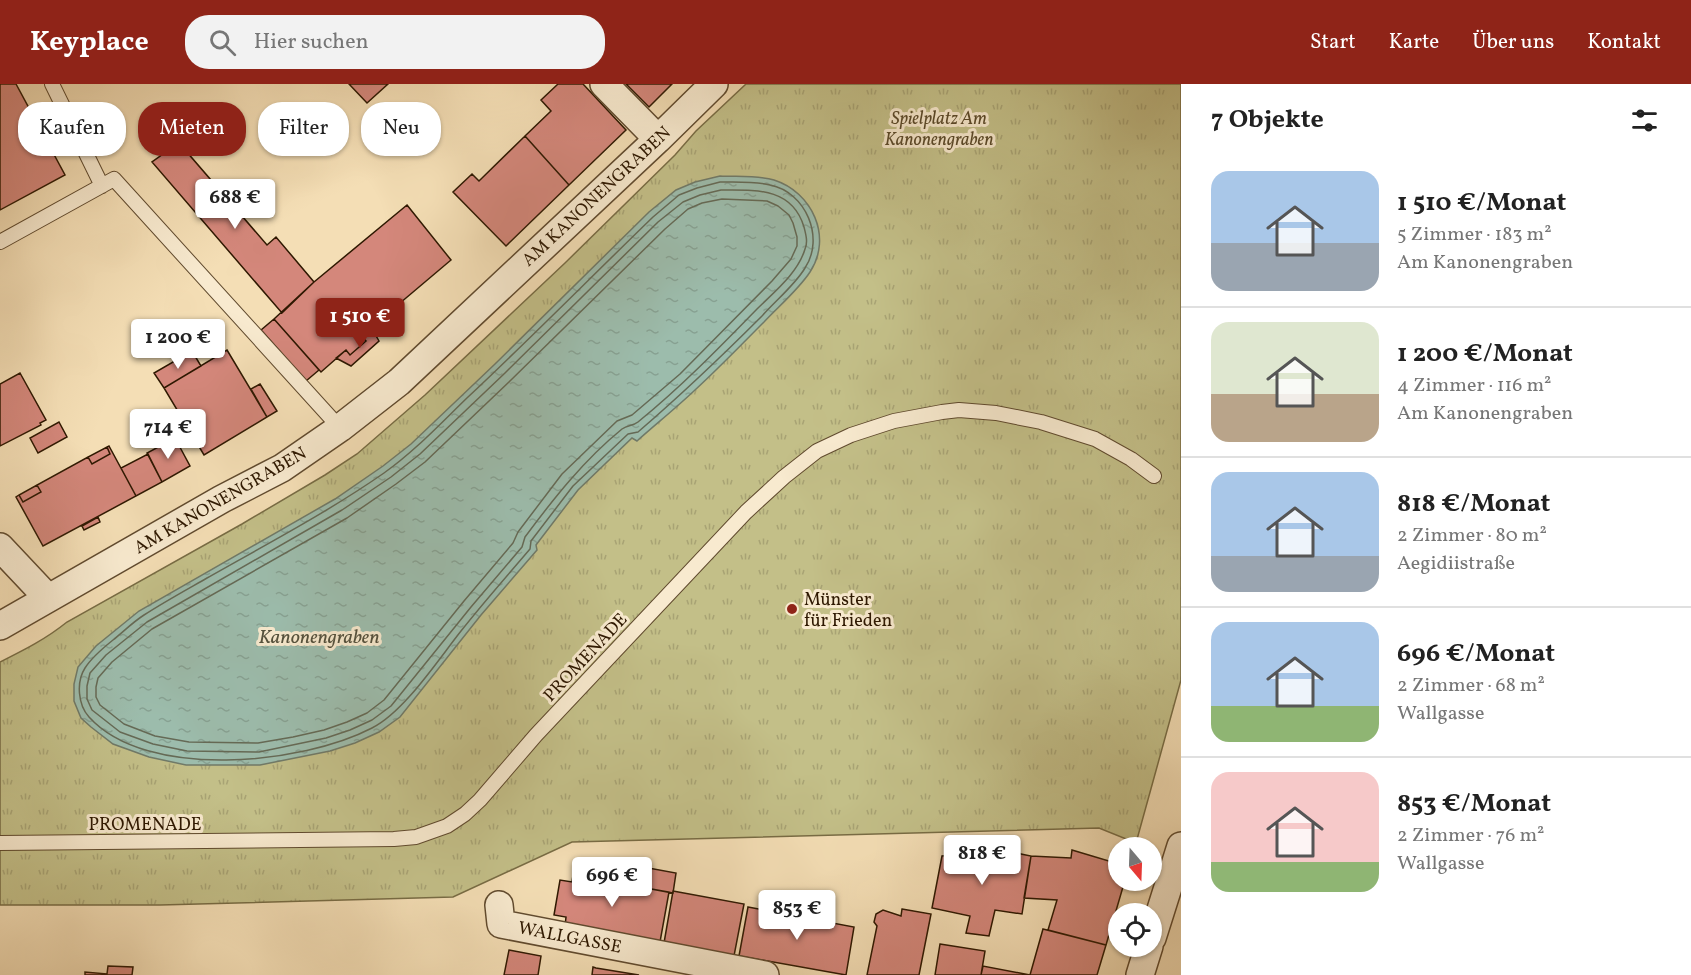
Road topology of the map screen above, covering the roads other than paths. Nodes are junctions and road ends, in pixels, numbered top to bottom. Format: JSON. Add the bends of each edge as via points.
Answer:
{"nodes":[{"id":1,"x":52,"y":84,"type":"edge"},
{"id":2,"x":604,"y":84,"type":"edge"},
{"id":3,"x":714,"y":84,"type":"edge"},
{"id":4,"x":658,"y":139,"type":"junction"},
{"id":5,"x":102,"y":186,"type":"junction"},
{"id":6,"x":0,"y":242,"type":"edge"},
{"id":7,"x":340,"y":428,"type":"junction"},
{"id":8,"x":1154,"y":476,"type":"dead end"},
{"id":9,"x":0,"y":547,"type":"edge"},
{"id":10,"x":48,"y":598,"type":"junction"},
{"id":11,"x":0,"y":626,"type":"edge"},
{"id":12,"x":0,"y":843,"type":"edge"},
{"id":13,"x":1181,"y":846,"type":"edge"},
{"id":14,"x":499,"y":904,"type":"dead end"},
{"id":15,"x":1162,"y":906,"type":"edge"},
{"id":16,"x":1146,"y":957,"type":"edge"},
{"id":17,"x":765,"y":975,"type":"edge"},
{"id":18,"x":1140,"y":975,"type":"edge"}],
"edges":[{"from":1,"to":5,"type":"lane"},
{"from":2,"to":4,"type":"street"},
{"from":3,"to":4,"type":"street","name":"AM KANONENGRABEN"},
{"from":4,"to":7,"type":"street","name":"AM KANONENGRABEN","via":[[399,382]]},
{"from":5,"to":6,"type":"lane"},
{"from":5,"to":7,"type":"lane","via":[[114,179]]},
{"from":7,"to":10,"type":"street","name":"AM KANONENGRABEN","via":[[282,468]]},
{"from":8,"to":12,"type":"lane","name":"PROMENADE","via":[[1095,439],[996,412],[959,410],[894,421],[817,451],[784,477],[746,512],[536,735],[480,800],[447,826],[416,837],[375,840]]},
{"from":9,"to":10,"type":"street"},
{"from":10,"to":11,"type":"street","name":"AM KANONENGRABEN"},
{"from":13,"to":15,"type":"street"},
{"from":14,"to":17,"type":"street","name":"WALLGASSE","via":[[501,924]]},
{"from":16,"to":18,"type":"street"}]}
